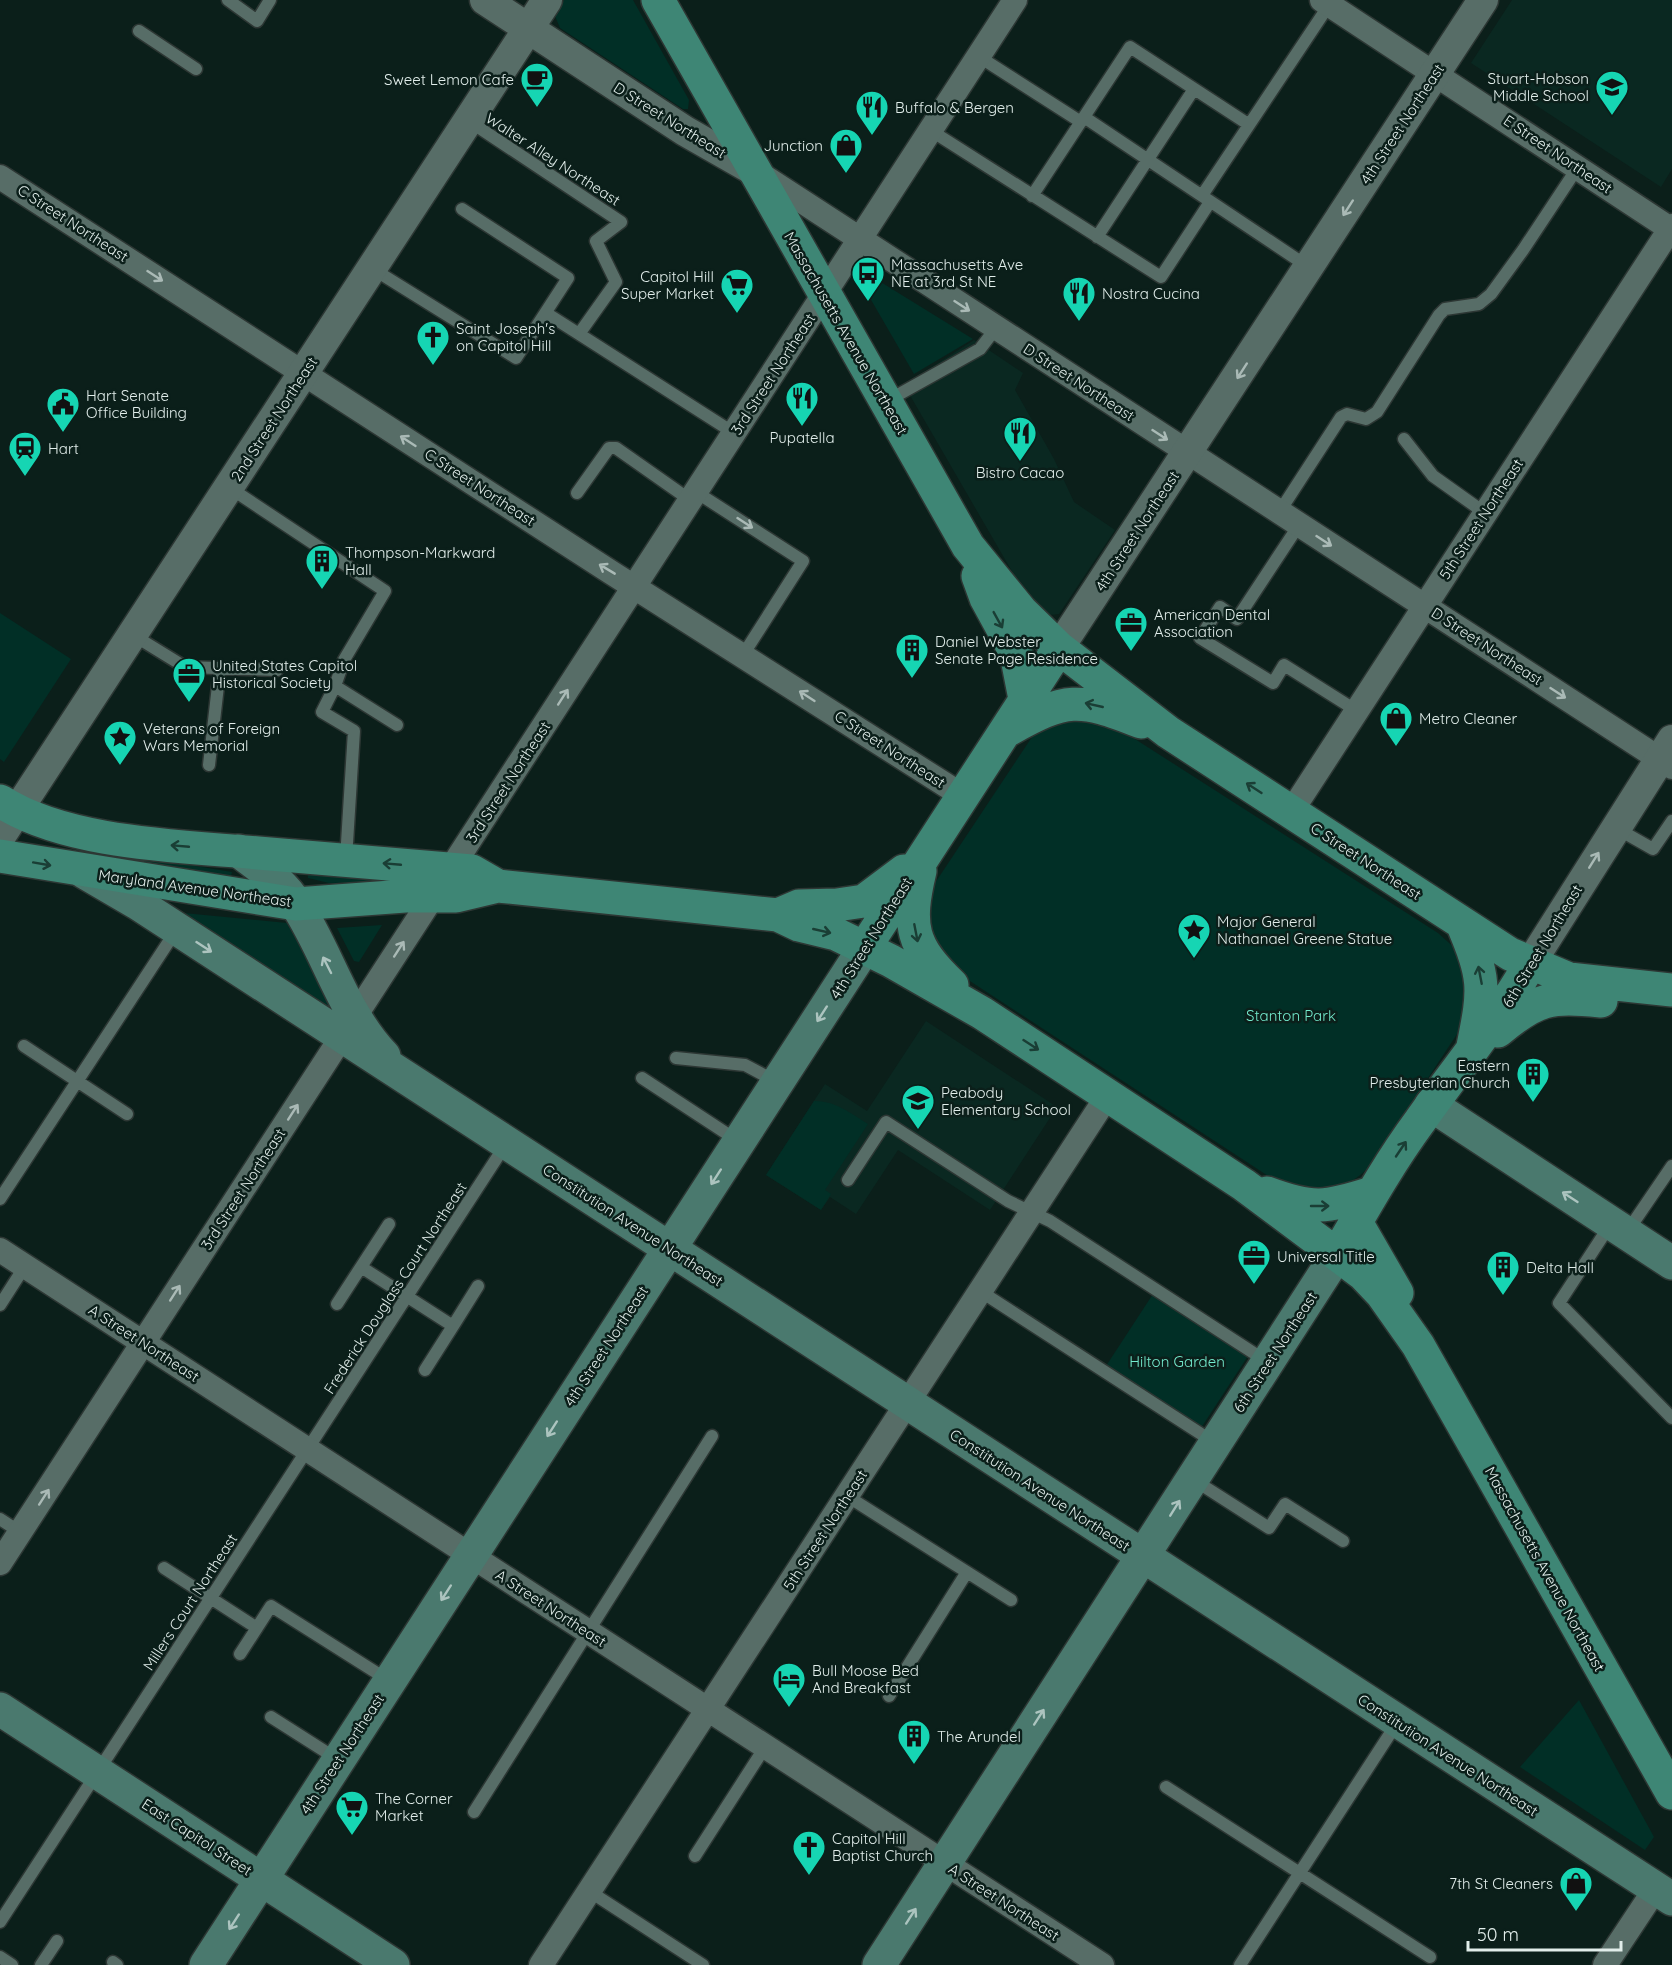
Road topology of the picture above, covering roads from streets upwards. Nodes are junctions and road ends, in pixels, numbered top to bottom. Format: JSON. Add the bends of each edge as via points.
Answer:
{"nodes":[{"id":1,"x":485,"y":0,"type":"edge"},
{"id":2,"x":547,"y":0,"type":"edge"},
{"id":3,"x":658,"y":0,"type":"edge"},
{"id":4,"x":1015,"y":0,"type":"edge"},
{"id":5,"x":1483,"y":0,"type":"edge"},
{"id":6,"x":1326,"y":2,"type":"edge"},
{"id":7,"x":528,"y":30,"type":"junction"},
{"id":8,"x":1435,"y":73,"type":"junction"},
{"id":9,"x":755,"y":171,"type":"junction"},
{"id":10,"x":0,"y":177,"type":"edge"},
{"id":11,"x":1671,"y":228,"type":"edge"},
{"id":12,"x":860,"y":240,"type":"junction"},
{"id":13,"x":825,"y":294,"type":"junction"},
{"id":14,"x":303,"y":373,"type":"junction"},
{"id":15,"x":1188,"y":453,"type":"junction"},
{"id":16,"x":968,"y":546,"type":"junction"},
{"id":17,"x":635,"y":586,"type":"junction"},
{"id":18,"x":1425,"y":606,"type":"junction"},
{"id":19,"x":1059,"y":648,"type":"junction"},
{"id":20,"x":1025,"y":699,"type":"junction"},
{"id":21,"x":1168,"y":732,"type":"junction"},
{"id":22,"x":1004,"y":733,"type":"junction"},
{"id":23,"x":1668,"y":755,"type":"edge"},
{"id":24,"x":963,"y":796,"type":"junction"},
{"id":25,"x":1291,"y":812,"type":"junction"},
{"id":26,"x":6,"y":817,"type":"edge"},
{"id":27,"x":238,"y":851,"type":"junction"},
{"id":28,"x":924,"y":855,"type":"junction"},
{"id":29,"x":0,"y":856,"type":"edge"},
{"id":30,"x":84,"y":872,"type":"junction"},
{"id":31,"x":442,"y":882,"type":"junction"},
{"id":32,"x":296,"y":904,"type":"junction"},
{"id":33,"x":778,"y":915,"type":"junction"},
{"id":34,"x":1462,"y":923,"type":"junction"},
{"id":35,"x":865,"y":947,"type":"junction"},
{"id":36,"x":1530,"y":964,"type":"junction"},
{"id":37,"x":1672,"y":990,"type":"edge"},
{"id":38,"x":1672,"y":1008,"type":"edge"},
{"id":39,"x":982,"y":1013,"type":"junction"},
{"id":40,"x":348,"y":1027,"type":"junction"},
{"id":41,"x":1471,"y":1053,"type":"junction"},
{"id":42,"x":1108,"y":1095,"type":"junction"},
{"id":43,"x":1431,"y":1105,"type":"junction"},
{"id":44,"x":1244,"y":1185,"type":"junction"},
{"id":45,"x":1371,"y":1193,"type":"junction"},
{"id":46,"x":1356,"y":1222,"type":"junction"},
{"id":47,"x":670,"y":1248,"type":"junction"},
{"id":48,"x":0,"y":1250,"type":"edge"},
{"id":49,"x":1338,"y":1253,"type":"junction"},
{"id":50,"x":1672,"y":1263,"type":"edge"},
{"id":51,"x":143,"y":1343,"type":"junction"},
{"id":52,"x":1418,"y":1345,"type":"junction"},
{"id":53,"x":907,"y":1403,"type":"junction"},
{"id":54,"x":469,"y":1556,"type":"junction"},
{"id":55,"x":1143,"y":1557,"type":"junction"},
{"id":56,"x":0,"y":1563,"type":"edge"},
{"id":57,"x":0,"y":1709,"type":"edge"},
{"id":58,"x":708,"y":1710,"type":"junction"},
{"id":59,"x":1672,"y":1793,"type":"edge"},
{"id":60,"x":945,"y":1863,"type":"junction"},
{"id":61,"x":262,"y":1878,"type":"junction"},
{"id":62,"x":1664,"y":1894,"type":"edge"},
{"id":63,"x":206,"y":1965,"type":"edge"},
{"id":64,"x":393,"y":1965,"type":"edge"},
{"id":65,"x":541,"y":1965,"type":"edge"},
{"id":66,"x":879,"y":1965,"type":"edge"},
{"id":67,"x":1102,"y":1965,"type":"edge"},
{"id":68,"x":1605,"y":1965,"type":"edge"}],
"edges":[{"from":1,"to":7,"type":"street","name":"D Street Northeast"},
{"from":2,"to":7,"type":"street","name":"2nd Street Northeast"},
{"from":3,"to":9,"type":"main road","name":"Massachusetts Avenue Northeast"},
{"from":4,"to":12,"type":"street","name":"3rd Street Northeast"},
{"from":5,"to":8,"type":"street","name":"4th Street Northeast"},
{"from":6,"to":8,"type":"street","name":"E Street Northeast"},
{"from":7,"to":9,"type":"street","name":"D Street Northeast"},
{"from":7,"to":14,"type":"street","name":"2nd Street Northeast"},
{"from":8,"to":11,"type":"street","name":"E Street Northeast"},
{"from":8,"to":15,"type":"street","name":"4th Street Northeast","one_way":true},
{"from":9,"to":12,"type":"street","name":"D Street Northeast"},
{"from":9,"to":13,"type":"main road","name":"Massachusetts Avenue Northeast"},
{"from":10,"to":14,"type":"street","name":"C Street Northeast","one_way":true},
{"from":11,"to":18,"type":"street","name":"5th Street Northeast"},
{"from":12,"to":13,"type":"street","name":"3rd Street Northeast"},
{"from":12,"to":15,"type":"street","name":"D Street Northeast","one_way":true},
{"from":13,"to":16,"type":"main road","name":"Massachusetts Avenue Northeast"},
{"from":13,"to":17,"type":"street","name":"3rd Street Northeast"},
{"from":17,"to":14,"type":"street","name":"C Street Northeast","one_way":true},
{"from":14,"to":26,"type":"street","name":"2nd Street Northeast","via":[[133,635]]},
{"from":15,"to":18,"type":"street","name":"D Street Northeast","one_way":true},
{"from":15,"to":19,"type":"street","name":"4th Street Northeast"},
{"from":16,"to":19,"type":"main road","name":"Massachusetts Avenue Northeast","via":[[1021,611]]},
{"from":16,"to":20,"type":"main road","one_way":true,"via":[[986,598],[1016,653]]},
{"from":24,"to":17,"type":"street","name":"C Street Northeast","one_way":true},
{"from":31,"to":17,"type":"street","name":"3rd Street Northeast","one_way":true},
{"from":18,"to":23,"type":"street","name":"D Street Northeast","one_way":true},
{"from":18,"to":25,"type":"street","name":"5th Street Northeast"},
{"from":19,"to":20,"type":"main road","name":"4th Street Northeast"},
{"from":19,"to":21,"type":"main road","name":"C Street Northeast"},
{"from":20,"to":22,"type":"main road","name":"4th Street Northeast"},
{"from":21,"to":22,"type":"main road","one_way":true,"via":[[1098,706],[1076,702],[1044,710]]},
{"from":25,"to":21,"type":"main road","name":"C Street Northeast","one_way":true},
{"from":22,"to":24,"type":"main road","name":"4th Street Northeast"},
{"from":36,"to":23,"type":"street","name":"6th Street Northeast","one_way":true,"via":[[1615,827]]},
{"from":24,"to":28,"type":"main road","name":"4th Street Northeast"},
{"from":25,"to":34,"type":"main road","name":"C Street Northeast"},
{"from":27,"to":26,"type":"main road","name":"Maryland Avenue Northeast","one_way":true,"via":[[130,841]]},
{"from":31,"to":27,"type":"main road","name":"Maryland Avenue Northeast","one_way":true,"via":[[346,860]]},
{"from":27,"to":32,"type":"main road","name":"Constitution Avenue Northeast","via":[[278,881]]},
{"from":28,"to":33,"type":"main road","name":"Maryland Avenue Northeast","via":[[882,891],[864,901],[799,906]]},
{"from":28,"to":35,"type":"main road","name":"4th Street Northeast"},
{"from":28,"to":39,"type":"main road","one_way":true,"via":[[914,911],[917,942],[931,965]]},
{"from":29,"to":30,"type":"main road","name":"Maryland Avenue Northeast","one_way":true},
{"from":30,"to":32,"type":"main road","name":"Maryland Avenue Northeast"},
{"from":30,"to":40,"type":"main road","name":"Constitution Avenue Northeast","one_way":true},
{"from":31,"to":32,"type":"main road","name":"Maryland Avenue Northeast"},
{"from":31,"to":33,"type":"main road","name":"Maryland Avenue Northeast","via":[[456,896],[498,886]]},
{"from":40,"to":31,"type":"street","name":"3rd Street Northeast","one_way":true},
{"from":40,"to":32,"type":"main road","name":"Constitution Avenue Northeast","one_way":true},
{"from":33,"to":35,"type":"main road","name":"Maryland Avenue Northeast","one_way":true,"via":[[799,926],[836,934]]},
{"from":34,"to":36,"type":"main road","name":"C Street Northeast"},
{"from":41,"to":34,"type":"main road","one_way":true,"via":[[1482,980]]},
{"from":35,"to":39,"type":"main road"},
{"from":35,"to":47,"type":"main road","name":"4th Street Northeast","one_way":true},
{"from":36,"to":37,"type":"main road","via":[[1569,979]]},
{"from":36,"to":41,"type":"main road","name":"6th Street Northeast","via":[[1502,1012]]},
{"from":38,"to":41,"type":"main road","via":[[1579,999],[1541,1002],[1520,1012]]},
{"from":39,"to":42,"type":"main road","one_way":true},
{"from":40,"to":47,"type":"main road","name":"Constitution Avenue Northeast","via":[[410,1080]]},
{"from":51,"to":40,"type":"street","name":"3rd Street Northeast","one_way":true},
{"from":41,"to":43,"type":"main road","name":"6th Street Northeast"},
{"from":42,"to":44,"type":"main road"},
{"from":42,"to":53,"type":"street","name":"5th Street Northeast"},
{"from":45,"to":43,"type":"main road","name":"6th Street Northeast","one_way":true},
{"from":50,"to":43,"type":"main road","one_way":true},
{"from":44,"to":45,"type":"main road","one_way":true,"via":[[1311,1206],[1331,1206]]},
{"from":44,"to":49,"type":"main road"},
{"from":45,"to":46,"type":"main road","name":"6th Street Northeast"},
{"from":46,"to":49,"type":"main road","name":"6th Street Northeast"},
{"from":46,"to":52,"type":"main road","name":"Massachusetts Avenue Northeast","via":[[1390,1278]]},
{"from":47,"to":53,"type":"main road","name":"Constitution Avenue Northeast"},
{"from":47,"to":54,"type":"main road","name":"4th Street Northeast","one_way":true},
{"from":48,"to":51,"type":"street","name":"A Street Northeast"},
{"from":49,"to":52,"type":"main road","name":"Massachusetts Avenue Northeast","via":[[1373,1283]]},
{"from":55,"to":49,"type":"main road","name":"6th Street Northeast","one_way":true},
{"from":51,"to":54,"type":"street","name":"A Street Northeast"},
{"from":56,"to":51,"type":"street","name":"3rd Street Northeast","one_way":true},
{"from":52,"to":59,"type":"main road","name":"Massachusetts Avenue Northeast"},
{"from":53,"to":55,"type":"main road","name":"Constitution Avenue Northeast"},
{"from":53,"to":58,"type":"street","name":"5th Street Northeast"},
{"from":54,"to":58,"type":"street","name":"A Street Northeast"},
{"from":54,"to":61,"type":"main road","name":"4th Street Northeast","one_way":true},
{"from":60,"to":55,"type":"main road","name":"6th Street Northeast","one_way":true},
{"from":55,"to":62,"type":"main road","name":"Constitution Avenue Northeast"},
{"from":57,"to":61,"type":"main road","name":"East Capitol Street"},
{"from":58,"to":60,"type":"street","name":"A Street Northeast"},
{"from":58,"to":65,"type":"street","name":"5th Street Northeast"},
{"from":66,"to":60,"type":"main road","name":"6th Street Northeast","one_way":true},
{"from":60,"to":67,"type":"street","name":"A Street Northeast"},
{"from":61,"to":63,"type":"main road","name":"4th Street Northeast","one_way":true},
{"from":61,"to":64,"type":"main road","name":"East Capitol Street"},
{"from":62,"to":68,"type":"street"}]}
